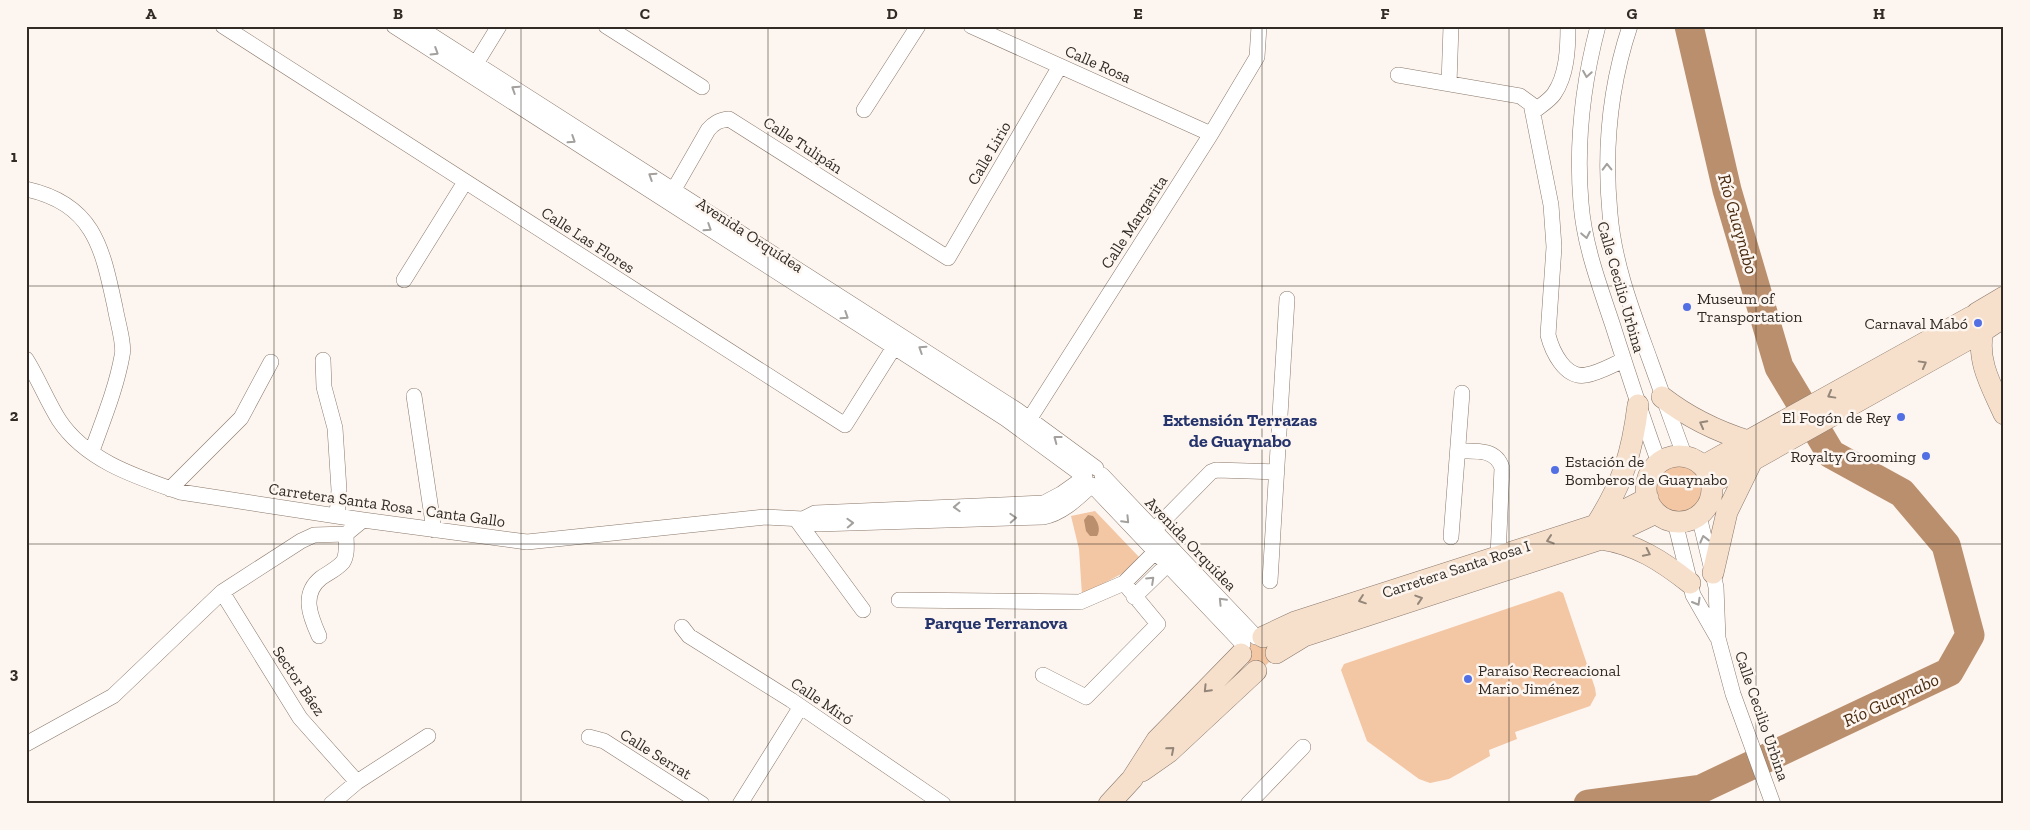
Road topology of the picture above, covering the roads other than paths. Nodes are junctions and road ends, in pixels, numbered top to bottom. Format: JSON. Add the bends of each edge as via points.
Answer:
{"nodes":[{"id":1,"x":223,"y":26,"type":"edge"},
{"id":2,"x":394,"y":26,"type":"edge"},
{"id":3,"x":417,"y":26,"type":"edge"},
{"id":4,"x":499,"y":26,"type":"edge"},
{"id":5,"x":606,"y":26,"type":"edge"},
{"id":6,"x":918,"y":26,"type":"edge"},
{"id":7,"x":972,"y":26,"type":"edge"},
{"id":8,"x":1259,"y":26,"type":"edge"},
{"id":9,"x":1451,"y":26,"type":"edge"},
{"id":10,"x":1568,"y":26,"type":"edge"},
{"id":11,"x":1598,"y":26,"type":"edge"},
{"id":12,"x":1630,"y":26,"type":"edge"},
{"id":13,"x":1060,"y":66,"type":"junction"},
{"id":14,"x":473,"y":69,"type":"junction"},
{"id":15,"x":1398,"y":75,"type":"dead end"},
{"id":16,"x":1449,"y":84,"type":"junction"},
{"id":17,"x":702,"y":87,"type":"dead end"},
{"id":18,"x":864,"y":110,"type":"dead end"},
{"id":19,"x":1534,"y":112,"type":"junction"},
{"id":20,"x":1211,"y":134,"type":"junction"},
{"id":21,"x":465,"y":182,"type":"junction"},
{"id":22,"x":26,"y":189,"type":"edge"},
{"id":23,"x":670,"y":196,"type":"junction"},
{"id":24,"x":948,"y":258,"type":"joint"},
{"id":25,"x":404,"y":280,"type":"dead end"},
{"id":26,"x":2004,"y":297,"type":"edge"},
{"id":27,"x":1287,"y":299,"type":"dead end"},
{"id":28,"x":2004,"y":317,"type":"edge"},
{"id":29,"x":1979,"y":324,"type":"junction"},
{"id":30,"x":897,"y":342,"type":"junction"},
{"id":31,"x":26,"y":359,"type":"edge"},
{"id":32,"x":323,"y":360,"type":"dead end"},
{"id":33,"x":1624,"y":360,"type":"junction"},
{"id":34,"x":270,"y":362,"type":"dead end"},
{"id":35,"x":30,"y":373,"type":"edge"},
{"id":36,"x":1462,"y":393,"type":"dead end"},
{"id":37,"x":414,"y":396,"type":"dead end"},
{"id":38,"x":1662,"y":397,"type":"junction"},
{"id":39,"x":1638,"y":405,"type":"junction"},
{"id":40,"x":2004,"y":414,"type":"edge"},
{"id":41,"x":1026,"y":424,"type":"junction"},
{"id":42,"x":1458,"y":450,"type":"junction"},
{"id":43,"x":92,"y":451,"type":"junction"},
{"id":44,"x":1750,"y":451,"type":"junction"},
{"id":45,"x":1659,"y":463,"type":"junction"},
{"id":46,"x":1700,"y":469,"type":"junction"},
{"id":47,"x":1278,"y":472,"type":"junction"},
{"id":48,"x":1094,"y":476,"type":"junction"},
{"id":49,"x":170,"y":489,"type":"junction"},
{"id":50,"x":1660,"y":511,"type":"junction"},
{"id":51,"x":337,"y":516,"type":"junction"},
{"id":52,"x":1699,"y":516,"type":"junction"},
{"id":53,"x":799,"y":519,"type":"junction"},
{"id":54,"x":363,"y":520,"type":"junction"},
{"id":55,"x":434,"y":530,"type":"junction"},
{"id":56,"x":1154,"y":530,"type":"junction"},
{"id":57,"x":1599,"y":532,"type":"junction"},
{"id":58,"x":346,"y":534,"type":"junction"},
{"id":59,"x":1452,"y":537,"type":"dead end"},
{"id":60,"x":1156,"y":551,"type":"junction"},
{"id":61,"x":1498,"y":556,"type":"junction"},
{"id":62,"x":1168,"y":564,"type":"junction"},
{"id":63,"x":1713,"y":573,"type":"junction"},
{"id":64,"x":1270,"y":581,"type":"dead end"},
{"id":65,"x":1124,"y":583,"type":"junction"},
{"id":66,"x":1690,"y":583,"type":"junction"},
{"id":67,"x":222,"y":592,"type":"junction"},
{"id":68,"x":1134,"y":596,"type":"junction"},
{"id":69,"x":899,"y":600,"type":"dead end"},
{"id":70,"x":863,"y":610,"type":"dead end"},
{"id":71,"x":682,"y":626,"type":"dead end"},
{"id":72,"x":319,"y":636,"type":"dead end"},
{"id":73,"x":1718,"y":638,"type":"junction"},
{"id":74,"x":1256,"y":645,"type":"junction"},
{"id":75,"x":1043,"y":675,"type":"dead end"},
{"id":76,"x":800,"y":708,"type":"junction"},
{"id":77,"x":428,"y":736,"type":"dead end"},
{"id":78,"x":589,"y":738,"type":"dead end"},
{"id":79,"x":26,"y":744,"type":"edge"},
{"id":80,"x":1303,"y":747,"type":"dead end"},
{"id":81,"x":1132,"y":779,"type":"junction"},
{"id":82,"x":357,"y":782,"type":"junction"},
{"id":83,"x":331,"y":804,"type":"edge"},
{"id":84,"x":702,"y":804,"type":"edge"},
{"id":85,"x":740,"y":804,"type":"edge"},
{"id":86,"x":943,"y":804,"type":"edge"},
{"id":87,"x":1109,"y":804,"type":"edge"},
{"id":88,"x":1248,"y":804,"type":"edge"},
{"id":89,"x":1773,"y":804,"type":"edge"}],
"edges":[{"from":1,"to":21,"type":"street","name":"Calle Las Flores"},
{"from":2,"to":14,"type":"street","name":"Avenida Orquídea","one_way":true},
{"from":3,"to":14,"type":"street","name":"Avenida Orquídea"},
{"from":4,"to":14,"type":"street"},
{"from":5,"to":17,"type":"street"},
{"from":6,"to":18,"type":"street"},
{"from":7,"to":13,"type":"street","name":"Calle Rosa"},
{"from":8,"to":20,"type":"street","name":"Calle Margarita","via":[[1257,56]]},
{"from":9,"to":16,"type":"street"},
{"from":10,"to":19,"type":"street","via":[[1562,79],[1553,95]]},
{"from":11,"to":33,"type":"street","name":"Calle Cecilio Urbina","one_way":true,"via":[[1583,104],[1579,163],[1581,204],[1593,265]]},
{"from":38,"to":12,"type":"street","name":"Calle Cecilio Urbina","one_way":true,"via":[[1626,289],[1610,215],[1607,156],[1615,80]]},
{"from":13,"to":20,"type":"street","name":"Calle Rosa"},
{"from":13,"to":24,"type":"street","name":"Calle Lirio"},
{"from":14,"to":23,"type":"street","name":"Avenida Orquídea"},
{"from":15,"to":16,"type":"street"},
{"from":16,"to":19,"type":"street","via":[[1520,96],[1531,104]]},
{"from":19,"to":33,"type":"street","via":[[1551,205],[1554,247],[1548,335],[1552,347],[1558,360],[1578,375]]},
{"from":20,"to":41,"type":"street","name":"Calle Margarita"},
{"from":21,"to":25,"type":"street"},
{"from":21,"to":30,"type":"street","name":"Calle Las Flores","via":[[845,425]]},
{"from":22,"to":43,"type":"street","via":[[66,204],[79,213],[103,255],[109,277],[123,354]]},
{"from":23,"to":24,"type":"street","name":"Calle Tulipán","via":[[708,130],[714,123],[729,119]]},
{"from":23,"to":30,"type":"street","name":"Avenida Orquídea"},
{"from":26,"to":29,"type":"street"},
{"from":27,"to":47,"type":"street"},
{"from":28,"to":29,"type":"street"},
{"from":29,"to":40,"type":"street","via":[[1983,365]]},
{"from":29,"to":44,"type":"street"},
{"from":30,"to":41,"type":"street","name":"Avenida Orquídea"},
{"from":31,"to":35,"type":"street","name":"Carretera Santa Rosa - Canta Gallo"},
{"from":32,"to":51,"type":"street","via":[[324,387],[335,428],[339,490]]},
{"from":33,"to":39,"type":"street","name":"Calle Cecilio Urbina"},
{"from":34,"to":49,"type":"street","via":[[241,418]]},
{"from":35,"to":43,"type":"street","name":"Carretera Santa Rosa - Canta Gallo","via":[[73,438]]},
{"from":36,"to":42,"type":"street"},
{"from":37,"to":55,"type":"street"},
{"from":44,"to":38,"type":"street","one_way":true,"via":[[1680,411]]},
{"from":38,"to":46,"type":"street","name":"Calle Cecilio Urbina"},
{"from":39,"to":45,"type":"street","name":"Calle Cecilio Urbina"},
{"from":39,"to":57,"type":"street","via":[[1625,470]]},
{"from":41,"to":48,"type":"street","name":"Avenida Orquídea"},
{"from":42,"to":59,"type":"street"},
{"from":42,"to":61,"type":"street","via":[[1486,452],[1500,462]]},
{"from":43,"to":49,"type":"street","name":"Carretera Santa Rosa - Canta Gallo","via":[[111,465]]},
{"from":44,"to":46,"type":"street"},
{"from":44,"to":63,"type":"street","via":[[1727,512]]},
{"from":45,"to":46,"type":"street","via":[[1674,456]]},
{"from":45,"to":50,"type":"street","via":[[1648,480]]},
{"from":46,"to":52,"type":"street","via":[[1710,501]]},
{"from":47,"to":56,"type":"street","via":[[1211,472]]},
{"from":47,"to":64,"type":"street"},
{"from":48,"to":53,"type":"street","name":"Carretera Santa Rosa - Canta Gallo","via":[[1051,516],[818,524]]},
{"from":48,"to":56,"type":"street","name":"Avenida Orquídea"},
{"from":48,"to":60,"type":"street","name":"Avenida Orquídea","one_way":true},
{"from":49,"to":51,"type":"street","name":"Carretera Santa Rosa - Canta Gallo"},
{"from":50,"to":52,"type":"street","via":[[1688,521]]},
{"from":50,"to":57,"type":"street","name":"Carretera Santa Rosa I"},
{"from":50,"to":66,"type":"street","name":"Calle Cecilio Urbina"},
{"from":51,"to":54,"type":"street","name":"Carretera Santa Rosa - Canta Gallo"},
{"from":63,"to":52,"type":"street","name":"Calle Cecilio Urbina","one_way":true},
{"from":53,"to":55,"type":"street","name":"Carretera Santa Rosa - Canta Gallo","via":[[765,517],[527,542]]},
{"from":53,"to":70,"type":"street"},
{"from":54,"to":55,"type":"street","name":"Carretera Santa Rosa - Canta Gallo"},
{"from":54,"to":58,"type":"street"},
{"from":74,"to":56,"type":"street","name":"Avenida Orquídea","one_way":true},
{"from":57,"to":61,"type":"street","name":"Carretera Santa Rosa I","one_way":true},
{"from":57,"to":66,"type":"street","one_way":true,"via":[[1652,555]]},
{"from":74,"to":57,"type":"street","name":"Carretera Santa Rosa I","one_way":true,"via":[[1304,636]]},
{"from":58,"to":67,"type":"street","via":[[314,535],[301,541]]},
{"from":58,"to":72,"type":"street","via":[[344,561],[313,585],[308,595],[310,617]]},
{"from":60,"to":62,"type":"street","name":"Avenida Orquídea"},
{"from":60,"to":65,"type":"street"},
{"from":61,"to":74,"type":"street","name":"Carretera Santa Rosa I","one_way":true,"via":[[1295,622]]},
{"from":68,"to":62,"type":"street","one_way":true},
{"from":62,"to":74,"type":"street","name":"Avenida Orquídea"},
{"from":63,"to":73,"type":"street","name":"Calle Cecilio Urbina"},
{"from":65,"to":68,"type":"street"},
{"from":65,"to":69,"type":"street","via":[[1080,602]]},
{"from":66,"to":73,"type":"street","name":"Calle Cecilio Urbina","one_way":true},
{"from":67,"to":79,"type":"street","via":[[113,696]]},
{"from":67,"to":82,"type":"street","name":"Sector Báez","via":[[300,718]]},
{"from":68,"to":75,"type":"street","via":[[1158,624],[1086,697]]},
{"from":71,"to":76,"type":"street","name":"Calle Miró","via":[[689,636]]},
{"from":73,"to":89,"type":"street","name":"Calle Cecilio Urbina","via":[[1733,694]]},
{"from":74,"to":81,"type":"street","name":"Carretera Santa Rosa I","one_way":true,"via":[[1158,740]]},
{"from":81,"to":74,"type":"street","name":"Carretera Santa Rosa I","one_way":true,"via":[[1169,752],[1256,671],[1247,666]]},
{"from":76,"to":85,"type":"street"},
{"from":76,"to":86,"type":"street","name":"Calle Miró"},
{"from":77,"to":82,"type":"street"},
{"from":78,"to":84,"type":"street","name":"Calle Serrat","via":[[604,741]]},
{"from":80,"to":88,"type":"street"},
{"from":81,"to":87,"type":"street","name":"Carretera Santa Rosa I"},
{"from":82,"to":83,"type":"street"}]}
